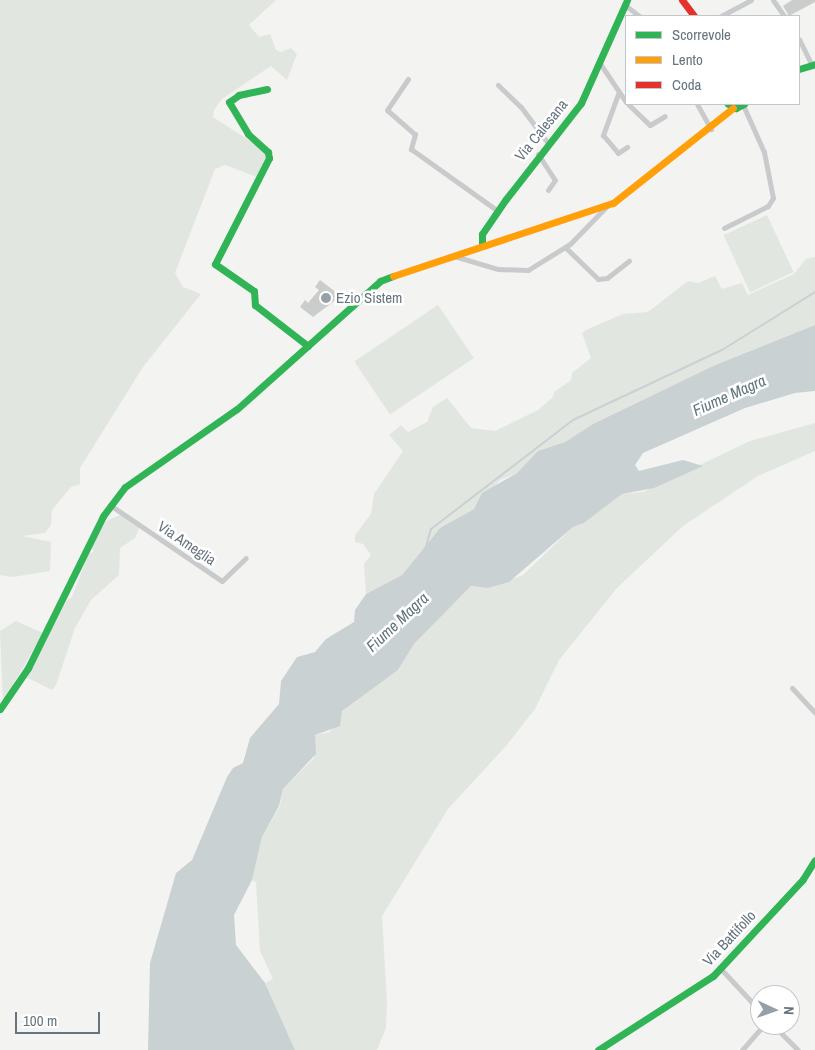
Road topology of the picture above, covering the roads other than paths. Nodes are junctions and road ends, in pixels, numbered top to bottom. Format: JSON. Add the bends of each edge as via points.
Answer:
{"nodes":[{"id":1,"x":683,"y":0,"type":"edge"},
{"id":2,"x":751,"y":0,"type":"edge"},
{"id":3,"x":773,"y":0,"type":"edge"},
{"id":4,"x":626,"y":2,"type":"edge"},
{"id":5,"x":638,"y":15,"type":"edge"},
{"id":6,"x":693,"y":15,"type":"edge"},
{"id":7,"x":723,"y":15,"type":"edge"},
{"id":8,"x":783,"y":15,"type":"edge"},
{"id":9,"x":800,"y":41,"type":"edge"},
{"id":10,"x":599,"y":62,"type":"junction"},
{"id":11,"x":813,"y":64,"type":"edge"},
{"id":12,"x":800,"y":69,"type":"edge"},
{"id":13,"x":408,"y":79,"type":"dead end"},
{"id":14,"x":498,"y":85,"type":"dead end"},
{"id":15,"x":267,"y":90,"type":"dead end"},
{"id":16,"x":625,"y":92,"type":"edge"},
{"id":17,"x":619,"y":95,"type":"junction"},
{"id":18,"x":625,"y":101,"type":"edge"},
{"id":19,"x":629,"y":105,"type":"edge"},
{"id":20,"x":698,"y":105,"type":"edge"},
{"id":21,"x":729,"y":105,"type":"edge"},
{"id":22,"x":743,"y":105,"type":"edge"},
{"id":23,"x":665,"y":116,"type":"dead end"},
{"id":24,"x":711,"y":129,"type":"junction"},
{"id":25,"x":546,"y":142,"type":"junction"},
{"id":26,"x":627,"y":147,"type":"dead end"},
{"id":27,"x":538,"y":154,"type":"junction"},
{"id":28,"x":548,"y":190,"type":"dead end"},
{"id":29,"x":607,"y":206,"type":"junction"},
{"id":30,"x":498,"y":210,"type":"junction"},
{"id":31,"x":724,"y":228,"type":"dead end"},
{"id":32,"x":482,"y":245,"type":"junction"},
{"id":33,"x":565,"y":247,"type":"junction"},
{"id":34,"x":451,"y":255,"type":"junction"},
{"id":35,"x":629,"y":261,"type":"dead end"},
{"id":36,"x":308,"y":346,"type":"junction"},
{"id":37,"x":110,"y":505,"type":"junction"},
{"id":38,"x":246,"y":558,"type":"dead end"},
{"id":39,"x":792,"y":688,"type":"dead end"},
{"id":40,"x":0,"y":709,"type":"edge"},
{"id":41,"x":815,"y":713,"type":"edge"},
{"id":42,"x":815,"y":860,"type":"edge"},
{"id":43,"x":721,"y":968,"type":"junction"},
{"id":44,"x":750,"y":1000,"type":"edge"},
{"id":45,"x":755,"y":1035,"type":"edge"},
{"id":46,"x":783,"y":1035,"type":"edge"},
{"id":47,"x":598,"y":1050,"type":"edge"},
{"id":48,"x":742,"y":1050,"type":"edge"},
{"id":49,"x":798,"y":1050,"type":"edge"}],
"edges":[{"from":1,"to":6,"type":"main road"},
{"from":2,"to":7,"type":"street"},
{"from":3,"to":8,"type":"street"},
{"from":4,"to":5,"type":"street"},
{"from":4,"to":10,"type":"main road","name":"Via Calesana"},
{"from":9,"to":11,"type":"street"},
{"from":10,"to":17,"type":"street"},
{"from":10,"to":25,"type":"main road","name":"Via Calesana","via":[[577,108]]},
{"from":11,"to":12,"type":"main road"},
{"from":13,"to":30,"type":"street","via":[[387,110],[415,134],[411,149]]},
{"from":14,"to":25,"type":"street","via":[[521,107]]},
{"from":15,"to":36,"type":"main road","via":[[239,95],[229,102],[248,134],[268,152],[269,158],[215,264],[254,291],[255,305]]},
{"from":16,"to":17,"type":"street"},
{"from":17,"to":18,"type":"street"},
{"from":17,"to":26,"type":"street","via":[[604,135],[618,153]]},
{"from":19,"to":23,"type":"street","via":[[650,125]]},
{"from":20,"to":24,"type":"street"},
{"from":21,"to":24,"type":"main road"},
{"from":22,"to":31,"type":"street","via":[[764,152],[772,198],[768,206]]},
{"from":24,"to":29,"type":"main road"},
{"from":25,"to":27,"type":"main road","name":"Via Calesana"},
{"from":27,"to":28,"type":"street","via":[[555,180]]},
{"from":27,"to":30,"type":"main road","name":"Via Calesana"},
{"from":29,"to":32,"type":"main road"},
{"from":29,"to":33,"type":"street"},
{"from":30,"to":32,"type":"main road","name":"Via Calesana","via":[[482,234]]},
{"from":32,"to":34,"type":"main road"},
{"from":33,"to":34,"type":"street","via":[[528,270],[516,272]]},
{"from":33,"to":35,"type":"street","via":[[598,279],[607,278]]},
{"from":34,"to":36,"type":"main road","via":[[380,281]]},
{"from":36,"to":37,"type":"main road","via":[[238,409],[125,487]]},
{"from":37,"to":38,"type":"street","name":"Via Ameglia","via":[[222,582]]},
{"from":37,"to":40,"type":"main road","via":[[28,668]]},
{"from":39,"to":41,"type":"street"},
{"from":42,"to":43,"type":"main road","name":"Via Battifollo","via":[[803,879]]},
{"from":43,"to":44,"type":"street"},
{"from":43,"to":47,"type":"main road","name":"Via Battifollo"},
{"from":45,"to":48,"type":"street"},
{"from":46,"to":49,"type":"street"}]}
